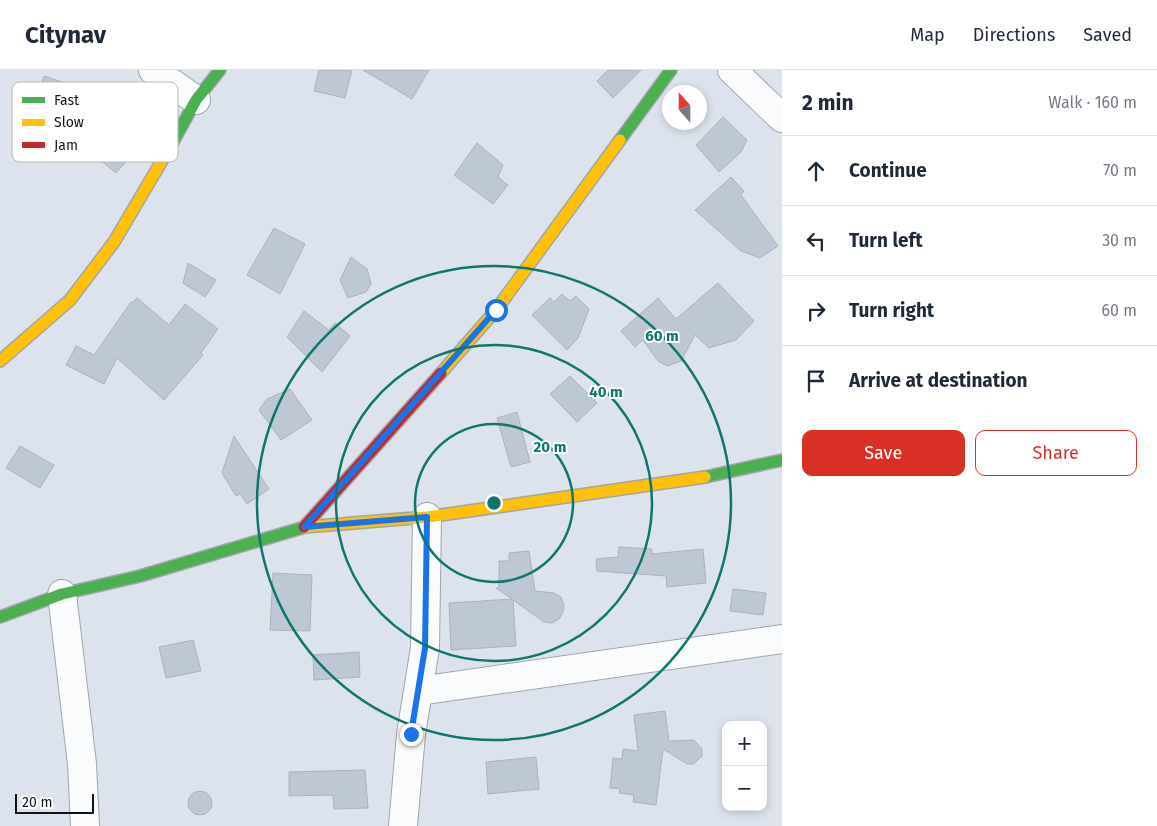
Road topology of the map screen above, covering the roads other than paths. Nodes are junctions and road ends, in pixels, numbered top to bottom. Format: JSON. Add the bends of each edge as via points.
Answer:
{"nodes":[{"id":1,"x":153,"y":70,"type":"edge"},
{"id":2,"x":220,"y":70,"type":"edge"},
{"id":3,"x":671,"y":70,"type":"edge"},
{"id":4,"x":732,"y":70,"type":"edge"},
{"id":5,"x":170,"y":82,"type":"edge"},
{"id":6,"x":178,"y":87,"type":"edge"},
{"id":7,"x":196,"y":100,"type":"junction"},
{"id":8,"x":782,"y":118,"type":"edge"},
{"id":9,"x":178,"y":133,"type":"edge"},
{"id":10,"x":162,"y":162,"type":"edge"},
{"id":11,"x":0,"y":361,"type":"edge"},
{"id":12,"x":782,"y":460,"type":"edge"},
{"id":13,"x":427,"y":517,"type":"junction"},
{"id":14,"x":304,"y":527,"type":"junction"},
{"id":15,"x":62,"y":594,"type":"junction"},
{"id":16,"x":0,"y":617,"type":"edge"},
{"id":17,"x":782,"y":639,"type":"edge"},
{"id":18,"x":419,"y":691,"type":"junction"},
{"id":19,"x":85,"y":826,"type":"edge"},
{"id":20,"x":403,"y":826,"type":"edge"}],
"edges":[{"from":1,"to":5,"type":"street"},
{"from":2,"to":7,"type":"street"},
{"from":3,"to":14,"type":"street","via":[[496,310]]},
{"from":4,"to":8,"type":"street"},
{"from":6,"to":7,"type":"street"},
{"from":7,"to":9,"type":"street"},
{"from":10,"to":11,"type":"street","via":[[114,242],[70,300]]},
{"from":12,"to":13,"type":"street","via":[[694,479]]},
{"from":13,"to":14,"type":"street"},
{"from":13,"to":18,"type":"street","via":[[425,648]]},
{"from":14,"to":15,"type":"street","via":[[140,576]]},
{"from":15,"to":16,"type":"street"},
{"from":15,"to":19,"type":"street","via":[[82,764]]},
{"from":17,"to":18,"type":"street"},
{"from":18,"to":20,"type":"street","via":[[411,734]]}]}
